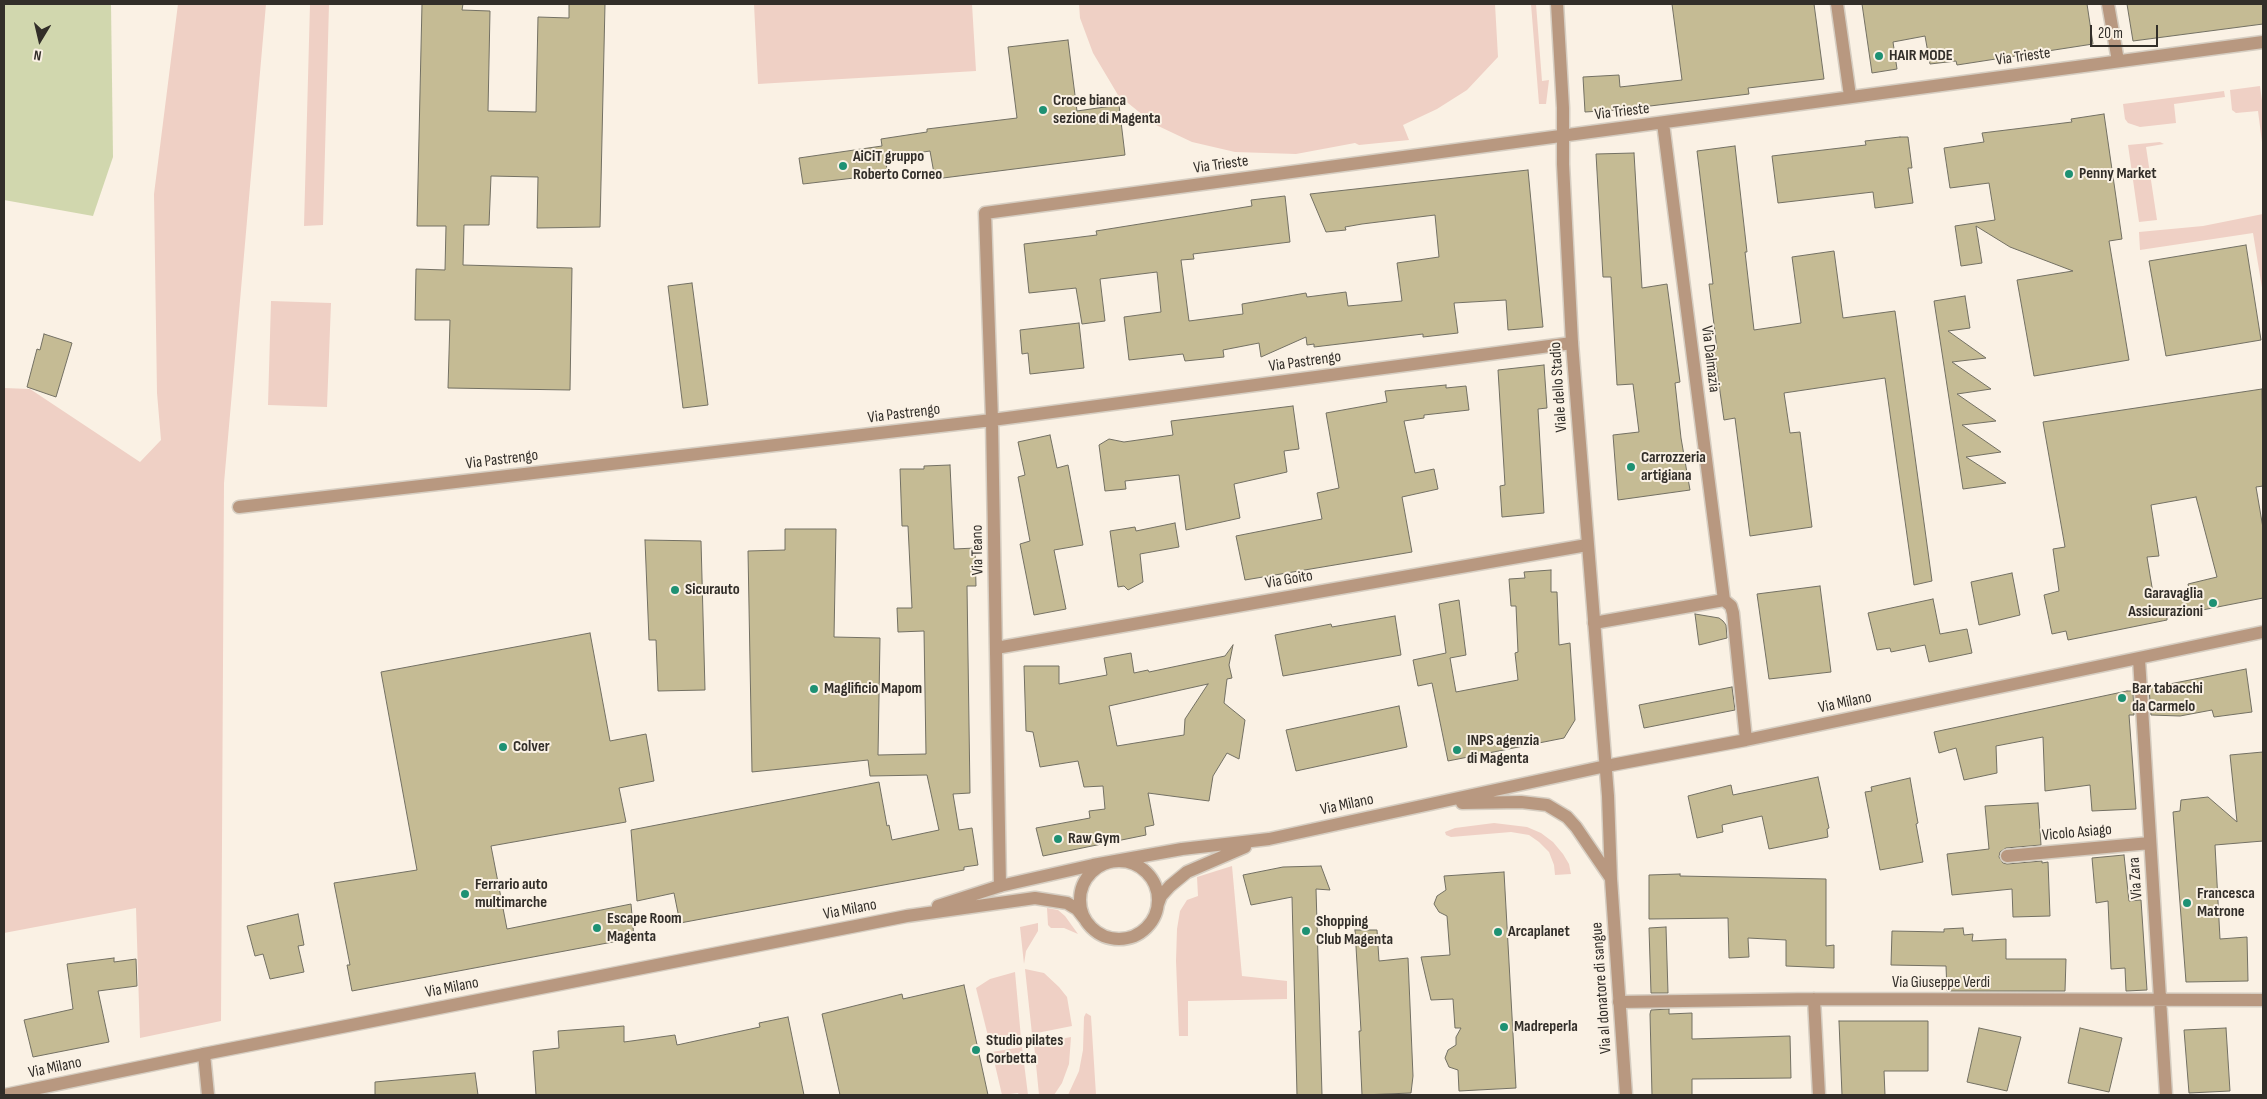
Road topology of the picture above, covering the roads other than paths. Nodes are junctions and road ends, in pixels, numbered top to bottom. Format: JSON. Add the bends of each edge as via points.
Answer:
{"nodes":[{"id":1,"x":1557,"y":4,"type":"edge"},
{"id":2,"x":1837,"y":4,"type":"edge"},
{"id":3,"x":2108,"y":4,"type":"edge"},
{"id":4,"x":2263,"y":42,"type":"edge"},
{"id":5,"x":2118,"y":61,"type":"junction"},
{"id":6,"x":1850,"y":96,"type":"junction"},
{"id":7,"x":1663,"y":123,"type":"junction"},
{"id":8,"x":1564,"y":136,"type":"junction"},
{"id":9,"x":985,"y":213,"type":"joint"},
{"id":10,"x":1572,"y":343,"type":"junction"},
{"id":11,"x":992,"y":420,"type":"junction"},
{"id":12,"x":239,"y":507,"type":"dead end"},
{"id":13,"x":1586,"y":544,"type":"junction"},
{"id":14,"x":1724,"y":600,"type":"junction"},
{"id":15,"x":1594,"y":623,"type":"junction"},
{"id":16,"x":2263,"y":632,"type":"edge"},
{"id":17,"x":996,"y":648,"type":"junction"},
{"id":18,"x":2139,"y":659,"type":"junction"},
{"id":19,"x":1746,"y":740,"type":"junction"},
{"id":20,"x":1606,"y":766,"type":"junction"},
{"id":21,"x":1432,"y":804,"type":"junction"},
{"id":22,"x":1567,"y":817,"type":"joint"},
{"id":23,"x":1269,"y":839,"type":"junction"},
{"id":24,"x":2150,"y":843,"type":"junction"},
{"id":25,"x":2007,"y":856,"type":"dead end"},
{"id":26,"x":1111,"y":862,"type":"junction"},
{"id":27,"x":1611,"y":879,"type":"junction"},
{"id":28,"x":1000,"y":886,"type":"junction"},
{"id":29,"x":1157,"y":907,"type":"junction"},
{"id":30,"x":907,"y":916,"type":"junction"},
{"id":31,"x":1084,"y":918,"type":"junction"},
{"id":32,"x":1814,"y":999,"type":"junction"},
{"id":33,"x":2160,"y":999,"type":"junction"},
{"id":34,"x":2263,"y":1000,"type":"edge"},
{"id":35,"x":1619,"y":1002,"type":"junction"},
{"id":36,"x":204,"y":1054,"type":"junction"},
{"id":37,"x":5,"y":1095,"type":"edge"},
{"id":38,"x":208,"y":1095,"type":"edge"},
{"id":39,"x":1626,"y":1095,"type":"edge"},
{"id":40,"x":1819,"y":1095,"type":"edge"},
{"id":41,"x":2166,"y":1095,"type":"edge"}],
"edges":[{"from":1,"to":8,"type":"street","name":"Viale dello Stadio"},
{"from":2,"to":6,"type":"street"},
{"from":3,"to":5,"type":"street"},
{"from":4,"to":5,"type":"street","name":"Via Trieste"},
{"from":5,"to":6,"type":"street","name":"Via Trieste"},
{"from":6,"to":7,"type":"street","name":"Via Trieste"},
{"from":7,"to":8,"type":"street","name":"Via Trieste"},
{"from":7,"to":14,"type":"street","name":"Via Dalmazia"},
{"from":8,"to":9,"type":"street","name":"Via Trieste"},
{"from":8,"to":10,"type":"street","name":"Viale dello Stadio"},
{"from":9,"to":11,"type":"street","name":"Via Teano"},
{"from":10,"to":11,"type":"street","name":"Via Pastrengo"},
{"from":10,"to":13,"type":"street","name":"Viale dello Stadio"},
{"from":11,"to":12,"type":"street","name":"Via Pastrengo"},
{"from":11,"to":17,"type":"street","name":"Via Teano"},
{"from":13,"to":15,"type":"street","name":"Viale dello Stadio"},
{"from":13,"to":17,"type":"street","name":"Via Goito"},
{"from":14,"to":15,"type":"street"},
{"from":14,"to":19,"type":"street","name":"Via Dalmazia","via":[[1733,612]]},
{"from":15,"to":20,"type":"street","name":"Viale dello Stadio"},
{"from":16,"to":18,"type":"street","name":"Via Milano"},
{"from":17,"to":28,"type":"street","name":"Via Teano"},
{"from":18,"to":19,"type":"street","name":"Via Milano"},
{"from":18,"to":24,"type":"street","name":"Via Zara"},
{"from":19,"to":20,"type":"street","name":"Via Milano"},
{"from":20,"to":21,"type":"street","name":"Via Milano"},
{"from":20,"to":27,"type":"street","name":"Via al donatore di sangue"},
{"from":21,"to":22,"type":"street","name":"Via Milano","via":[[1536,803],[1547,805]]},
{"from":21,"to":23,"type":"street","name":"Via Milano"},
{"from":22,"to":27,"type":"street","name":"Via al donatore di sangue"},
{"from":23,"to":26,"type":"street","name":"Via Milano","via":[[1182,849]]},
{"from":23,"to":29,"type":"street","name":"Via Milano","via":[[1224,854],[1193,869],[1170,886]]},
{"from":24,"to":25,"type":"street","name":"Vicolo Asiago"},
{"from":24,"to":33,"type":"street","name":"Via Zara"},
{"from":26,"to":28,"type":"street","name":"Via Milano"},
{"from":26,"to":29,"type":"street","via":[[1133,863],[1148,874],[1157,890]]},
{"from":26,"to":31,"type":"street","via":[[1094,869],[1083,883],[1080,901]]},
{"from":27,"to":35,"type":"street","name":"Via al donatore di sangue"},
{"from":28,"to":30,"type":"street","name":"Via Milano"},
{"from":29,"to":31,"type":"street","via":[[1144,930],[1125,938],[1101,935]]},
{"from":30,"to":31,"type":"street","name":"Via Milano","via":[[1035,898],[1067,903]]},
{"from":30,"to":36,"type":"street","name":"Via Milano"},
{"from":32,"to":33,"type":"street","name":"Via Giuseppe Verdi"},
{"from":32,"to":35,"type":"street","name":"Via Giuseppe Verdi"},
{"from":32,"to":40,"type":"street"},
{"from":33,"to":34,"type":"street","name":"Via Giuseppe Verdi"},
{"from":33,"to":41,"type":"street","name":"Via Zara"},
{"from":35,"to":39,"type":"street","name":"Via al donatore di sangue"},
{"from":36,"to":37,"type":"street","name":"Via Milano"},
{"from":36,"to":38,"type":"street"}]}
